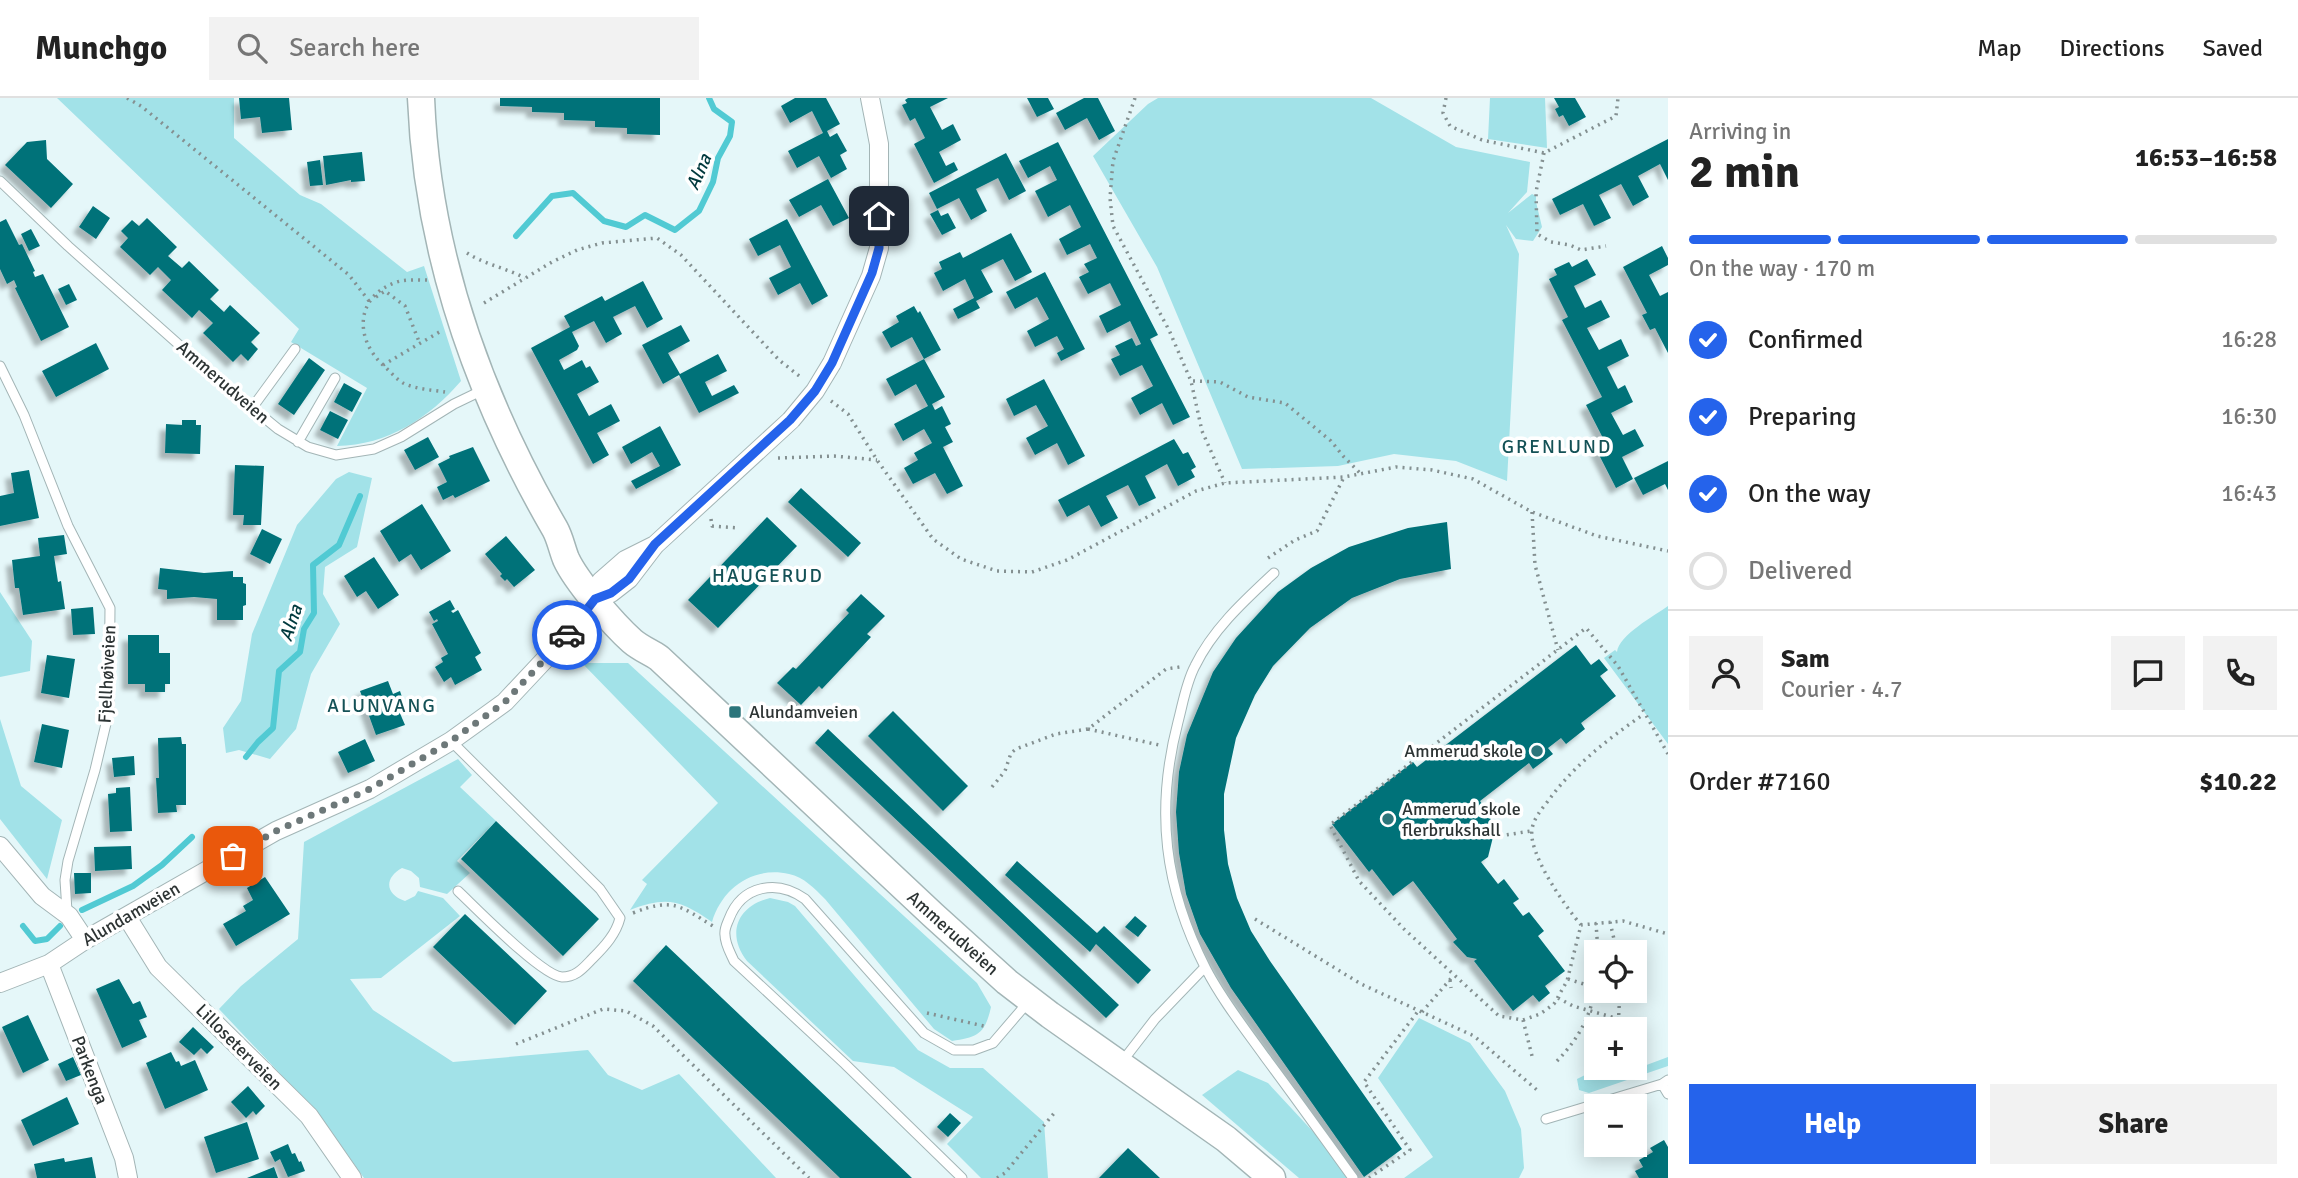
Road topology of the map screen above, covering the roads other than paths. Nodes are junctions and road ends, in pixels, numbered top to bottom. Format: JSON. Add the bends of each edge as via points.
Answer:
{"nodes":[{"id":1,"x":421,"y":98,"type":"edge"},
{"id":2,"x":870,"y":98,"type":"edge"},
{"id":3,"x":0,"y":181,"type":"edge"},
{"id":4,"x":295,"y":349,"type":"dead end"},
{"id":5,"x":0,"y":366,"type":"edge"},
{"id":6,"x":335,"y":378,"type":"dead end"},
{"id":7,"x":478,"y":392,"type":"junction"},
{"id":8,"x":252,"y":408,"type":"junction"},
{"id":9,"x":299,"y":442,"type":"junction"},
{"id":10,"x":1274,"y":573,"type":"dead end"},
{"id":11,"x":602,"y":591,"type":"junction"},
{"id":12,"x":451,"y":741,"type":"junction"},
{"id":13,"x":0,"y":846,"type":"edge"},
{"id":14,"x":458,"y":891,"type":"dead end"},
{"id":15,"x":69,"y":916,"type":"junction"},
{"id":16,"x":127,"y":916,"type":"junction"},
{"id":17,"x":85,"y":940,"type":"junction"},
{"id":18,"x":49,"y":964,"type":"junction"},
{"id":19,"x":1205,"y":967,"type":"junction"},
{"id":20,"x":0,"y":983,"type":"edge"},
{"id":21,"x":1030,"y":1000,"type":"junction"},
{"id":22,"x":1121,"y":1065,"type":"junction"},
{"id":23,"x":1665,"y":1082,"type":"edge"},
{"id":24,"x":1668,"y":1094,"type":"edge"},
{"id":25,"x":1546,"y":1119,"type":"dead end"},
{"id":26,"x":128,"y":1178,"type":"edge"},
{"id":27,"x":352,"y":1178,"type":"edge"},
{"id":28,"x":962,"y":1178,"type":"edge"},
{"id":29,"x":1272,"y":1178,"type":"edge"},
{"id":30,"x":1353,"y":1178,"type":"edge"}],
"edges":[{"from":1,"to":7,"type":"street","name":"Ammerudveien","via":[[424,157],[436,229]]},
{"from":2,"to":11,"type":"street","name":"Alundamveien","bridge":true,"via":[[879,144],[879,248],[832,363],[790,420],[655,544],[636,572]]},
{"from":3,"to":8,"type":"lane","name":"Ammerudveien"},
{"from":4,"to":8,"type":"lane"},
{"from":5,"to":15,"type":"lane","name":"Fjellhøiveien","via":[[68,526],[110,608],[109,711],[68,861],[65,902]]},
{"from":6,"to":9,"type":"lane"},
{"from":7,"to":9,"type":"lane","name":"Ammerudveien","via":[[374,449],[336,454]]},
{"from":7,"to":11,"type":"street","name":"Ammerudveien","via":[[557,533],[578,552]]},
{"from":8,"to":9,"type":"lane","name":"Ammerudveien"},
{"from":10,"to":19,"type":"lane","via":[[1236,608],[1196,664],[1171,748],[1164,814],[1167,854]]},
{"from":11,"to":12,"type":"street","name":"Alundamveien","via":[[505,702]]},
{"from":11,"to":21,"type":"street","name":"Ammerudveien","via":[[645,634],[659,658]]},
{"from":12,"to":14,"type":"lane","via":[[600,889],[620,918],[617,930],[577,974],[560,977],[542,968]]},
{"from":12,"to":16,"type":"street","name":"Alundamveien","via":[[370,789],[276,831]]},
{"from":13,"to":15,"type":"street","via":[[41,896]]},
{"from":15,"to":17,"type":"street"},
{"from":16,"to":17,"type":"street","name":"Alundamveien"},
{"from":16,"to":27,"type":"street","name":"Lilloseterveien","via":[[158,967],[309,1116]]},
{"from":17,"to":18,"type":"street","name":"Alundamveien"},
{"from":18,"to":20,"type":"street","name":"Alundamveien"},
{"from":18,"to":26,"type":"street","name":"Parkenga"},
{"from":19,"to":22,"type":"lane"},
{"from":19,"to":30,"type":"lane"},
{"from":21,"to":22,"type":"street","name":"Ammerudveien"},
{"from":21,"to":28,"type":"lane","via":[[993,1043],[974,1051],[954,1050],[924,1033],[794,891],[782,887],[752,891],[732,910],[724,931],[734,961]]},
{"from":22,"to":29,"type":"street","name":"Ammerudveien","via":[[1226,1139]]},
{"from":23,"to":24,"type":"lane"},
{"from":23,"to":25,"type":"lane"}]}
